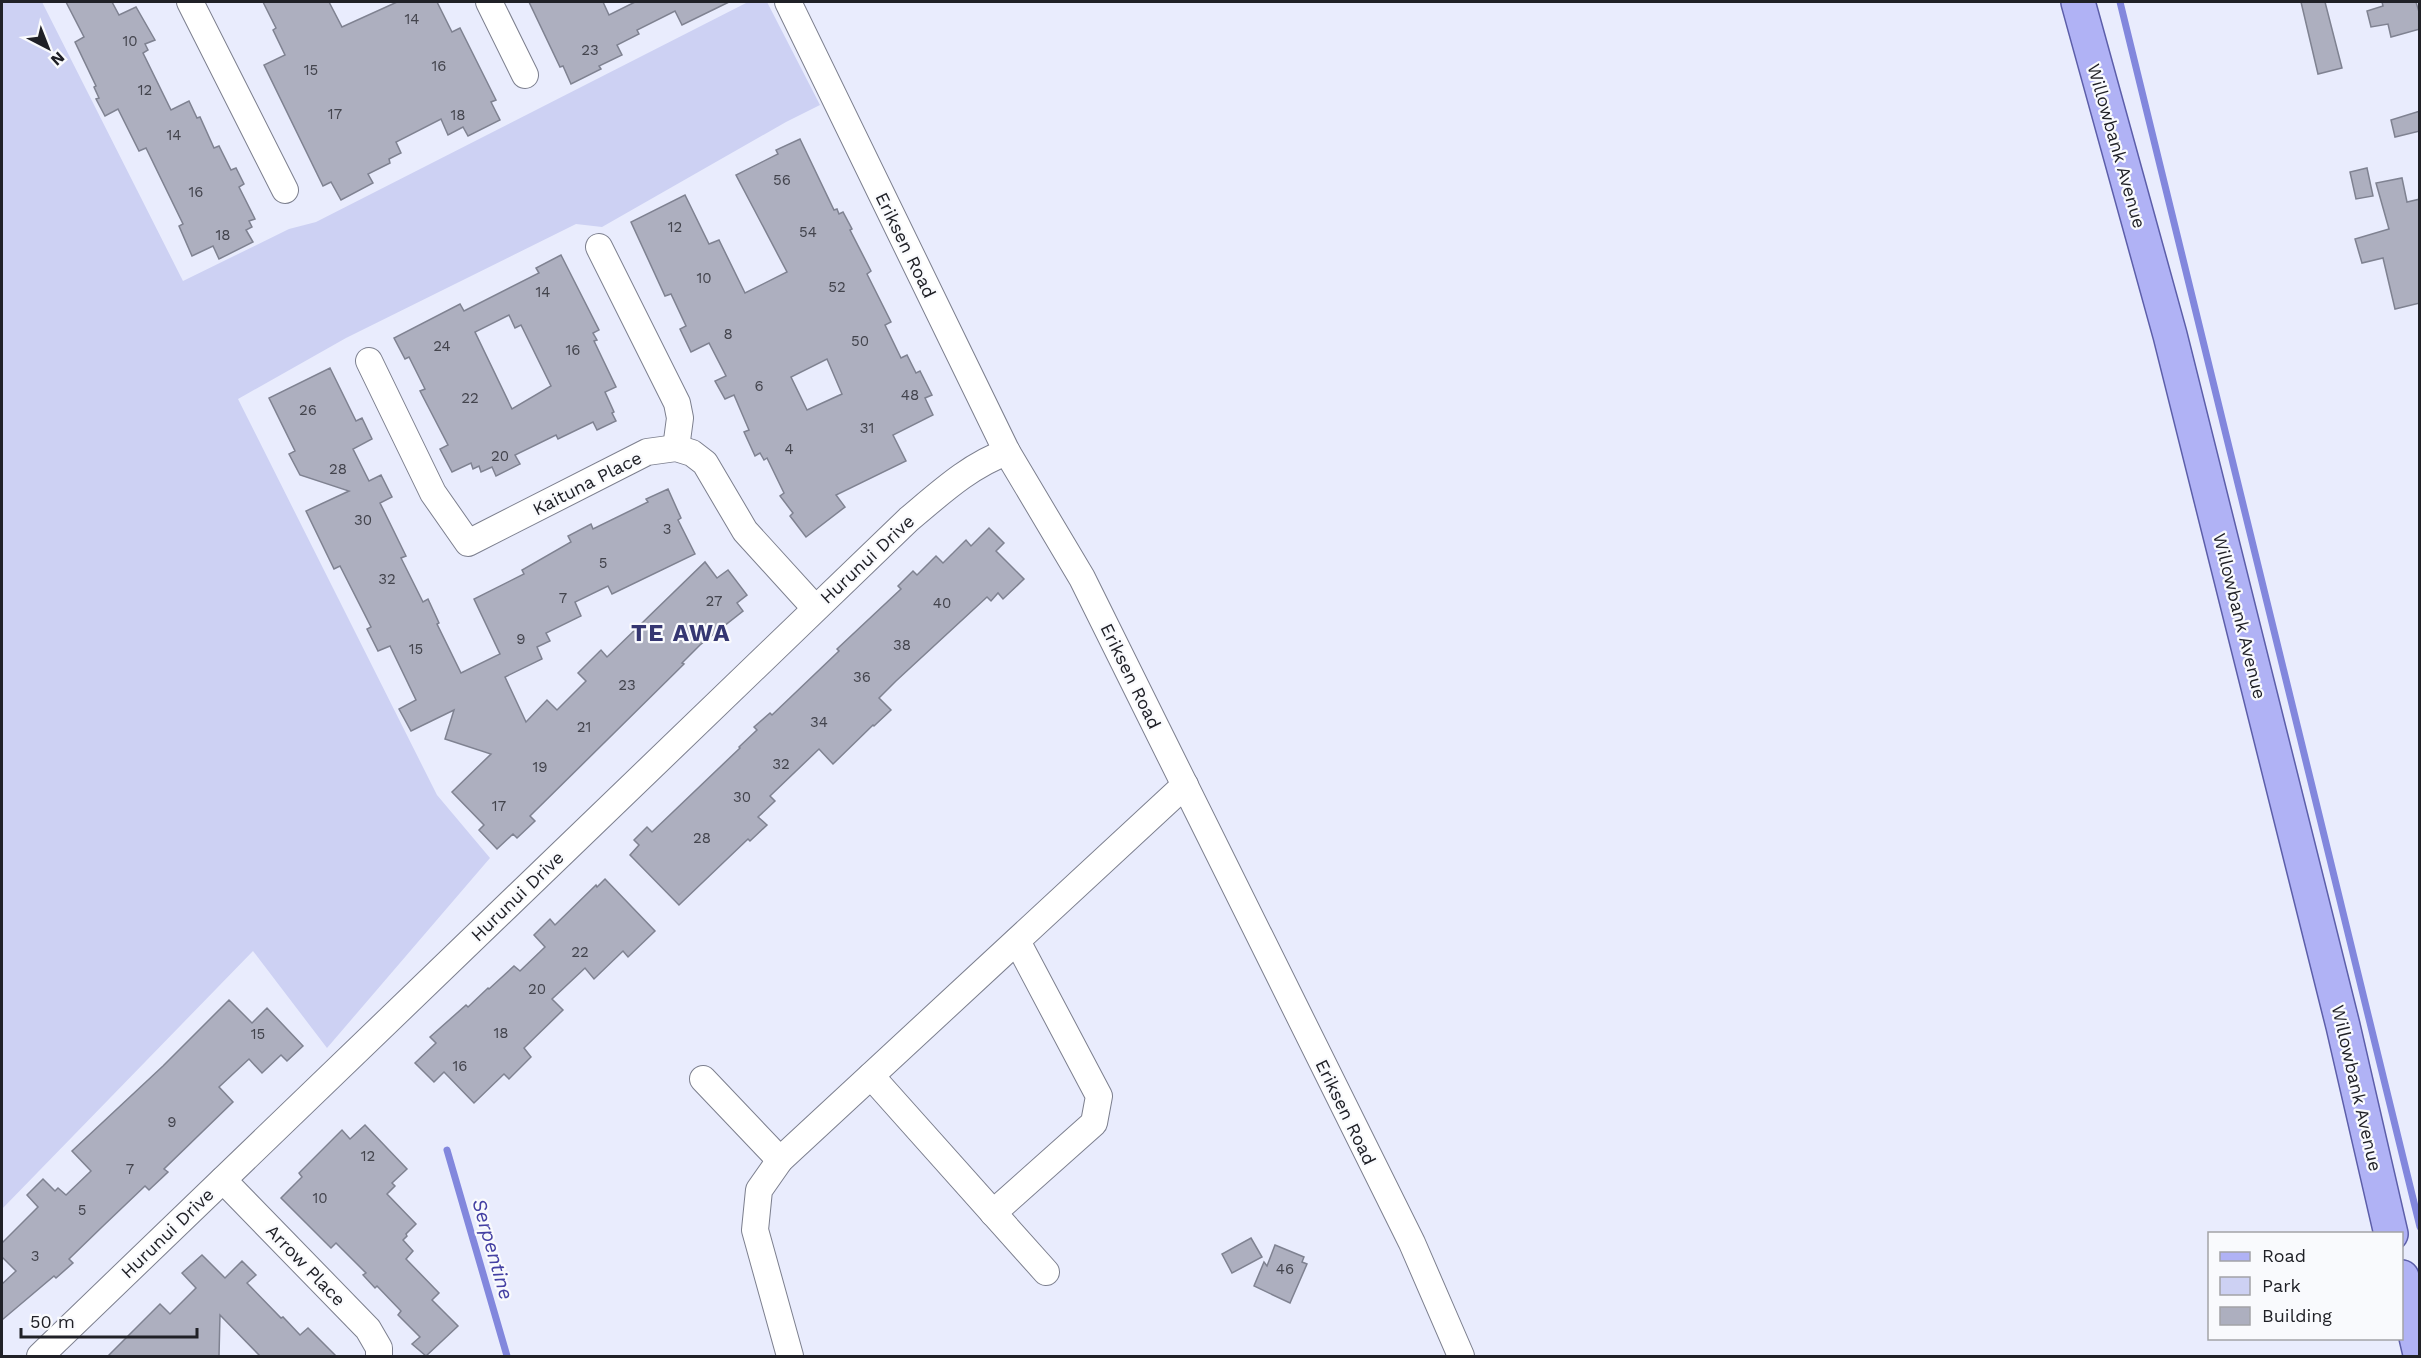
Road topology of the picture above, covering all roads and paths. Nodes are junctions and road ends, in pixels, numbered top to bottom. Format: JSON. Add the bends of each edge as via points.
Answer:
{"nodes":[{"id":1,"x":190,"y":2,"type":"edge"},
{"id":2,"x":489,"y":2,"type":"edge"},
{"id":3,"x":788,"y":2,"type":"edge"},
{"id":4,"x":2078,"y":2,"type":"edge"},
{"id":5,"x":525,"y":75,"type":"dead end"},
{"id":6,"x":285,"y":190,"type":"dead end"},
{"id":7,"x":599,"y":247,"type":"dead end"},
{"id":8,"x":369,"y":361,"type":"dead end"},
{"id":9,"x":676,"y":448,"type":"junction"},
{"id":10,"x":1007,"y":452,"type":"junction"},
{"id":11,"x":815,"y":608,"type":"junction"},
{"id":12,"x":1185,"y":785,"type":"junction"},
{"id":13,"x":1017,"y":940,"type":"junction"},
{"id":14,"x":871,"y":1076,"type":"junction"},
{"id":15,"x":703,"y":1079,"type":"dead end"},
{"id":16,"x":780,"y":1160,"type":"junction"},
{"id":17,"x":223,"y":1180,"type":"junction"},
{"id":18,"x":993,"y":1213,"type":"junction"},
{"id":19,"x":2391,"y":1232,"type":"edge"},
{"id":20,"x":1046,"y":1272,"type":"dead end"},
{"id":21,"x":2403,"y":1280,"type":"edge"},
{"id":22,"x":2420,"y":1354,"type":"edge"},
{"id":23,"x":39,"y":1356,"type":"edge"},
{"id":24,"x":379,"y":1356,"type":"edge"},
{"id":25,"x":790,"y":1356,"type":"edge"},
{"id":26,"x":1461,"y":1356,"type":"edge"}],
"edges":[{"from":1,"to":6,"type":"street"},
{"from":2,"to":5,"type":"street"},
{"from":3,"to":10,"type":"street","name":"Eriksen Road"},
{"from":4,"to":19,"type":"main road","name":"Willowbank Avenue","via":[[2170,335]]},
{"from":7,"to":9,"type":"street","via":[[677,403],[680,418]]},
{"from":8,"to":9,"type":"street","name":"Kaituna Place","via":[[433,493],[468,543],[646,452]]},
{"from":9,"to":11,"type":"street","via":[[705,463],[745,531]]},
{"from":10,"to":11,"type":"street","name":"Hurunui Drive","via":[[988,459],[942,491]]},
{"from":10,"to":12,"type":"street","name":"Eriksen Road","via":[[1082,578]]},
{"from":11,"to":17,"type":"street","name":"Hurunui Drive"},
{"from":12,"to":13,"type":"street"},
{"from":12,"to":26,"type":"street","name":"Eriksen Road","via":[[1412,1244]]},
{"from":13,"to":14,"type":"street"},
{"from":13,"to":18,"type":"street","via":[[1099,1096],[1094,1123]]},
{"from":14,"to":16,"type":"street"},
{"from":14,"to":18,"type":"street"},
{"from":15,"to":16,"type":"street"},
{"from":16,"to":25,"type":"street","via":[[759,1190],[755,1230]]},
{"from":17,"to":23,"type":"street","name":"Hurunui Drive"},
{"from":17,"to":24,"type":"street","name":"Arrow Place","via":[[368,1329],[379,1348]]},
{"from":18,"to":20,"type":"street"},
{"from":21,"to":22,"type":"main road"}]}
